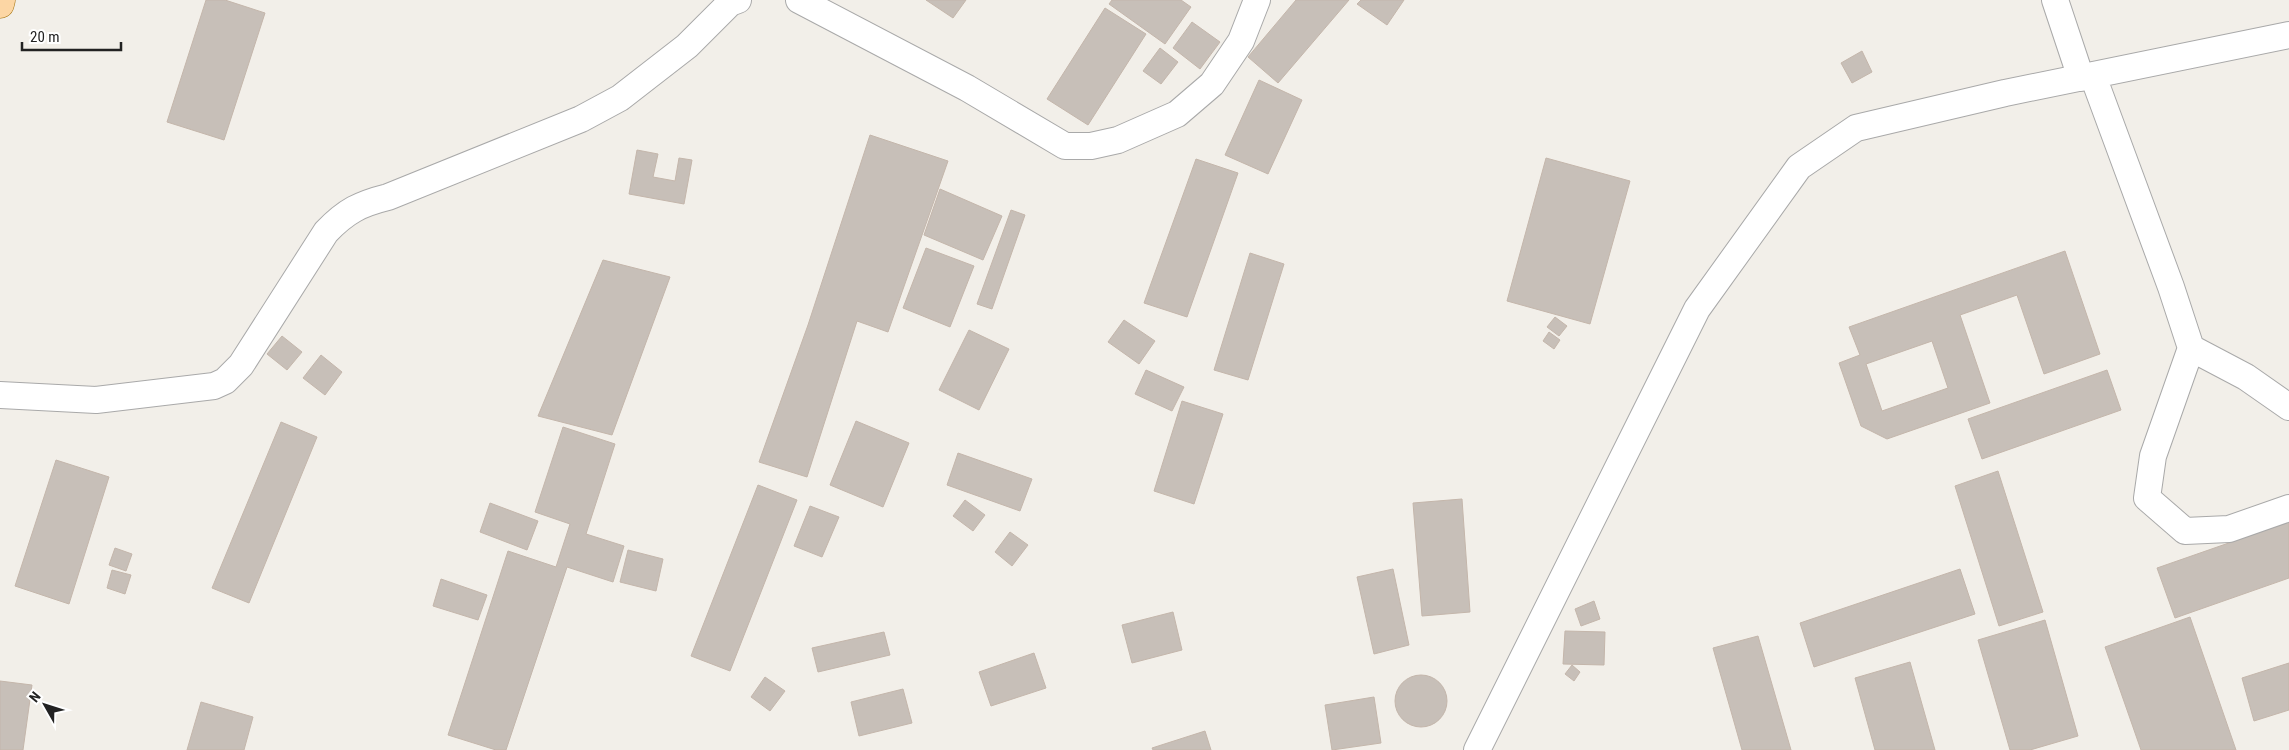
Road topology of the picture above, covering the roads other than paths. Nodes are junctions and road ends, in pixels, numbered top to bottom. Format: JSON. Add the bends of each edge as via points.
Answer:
{"nodes":[{"id":1,"x":1,"y":0,"type":"edge"},
{"id":2,"x":738,"y":0,"type":"edge"},
{"id":3,"x":799,"y":0,"type":"edge"},
{"id":4,"x":1257,"y":0,"type":"edge"},
{"id":5,"x":2055,"y":0,"type":"edge"},
{"id":6,"x":0,"y":4,"type":"edge"},
{"id":7,"x":2289,"y":35,"type":"edge"},
{"id":8,"x":2087,"y":77,"type":"junction"},
{"id":9,"x":2191,"y":348,"type":"junction"},
{"id":10,"x":0,"y":395,"type":"edge"},
{"id":11,"x":2289,"y":407,"type":"edge"},
{"id":12,"x":2289,"y":508,"type":"edge"},
{"id":13,"x":1477,"y":750,"type":"edge"}],
"edges":[{"from":1,"to":6,"type":"main road"},
{"from":2,"to":10,"type":"street","via":[[654,73],[581,119],[388,197],[364,203],[342,216],[326,232],[241,365],[225,381],[214,386],[96,400]]},
{"from":3,"to":4,"type":"street","via":[[967,88],[1065,146],[1091,146],[1118,140],[1177,114],[1212,84],[1241,41]]},
{"from":5,"to":8,"type":"street"},
{"from":7,"to":8,"type":"street"},
{"from":8,"to":9,"type":"street","via":[[2171,287]]},
{"from":8,"to":13,"type":"street","via":[[1856,128],[1799,167],[1697,309]]},
{"from":9,"to":11,"type":"street","via":[[2246,377]]},
{"from":9,"to":12,"type":"street","via":[[2154,456],[2147,498],[2185,532],[2229,529]]}]}
